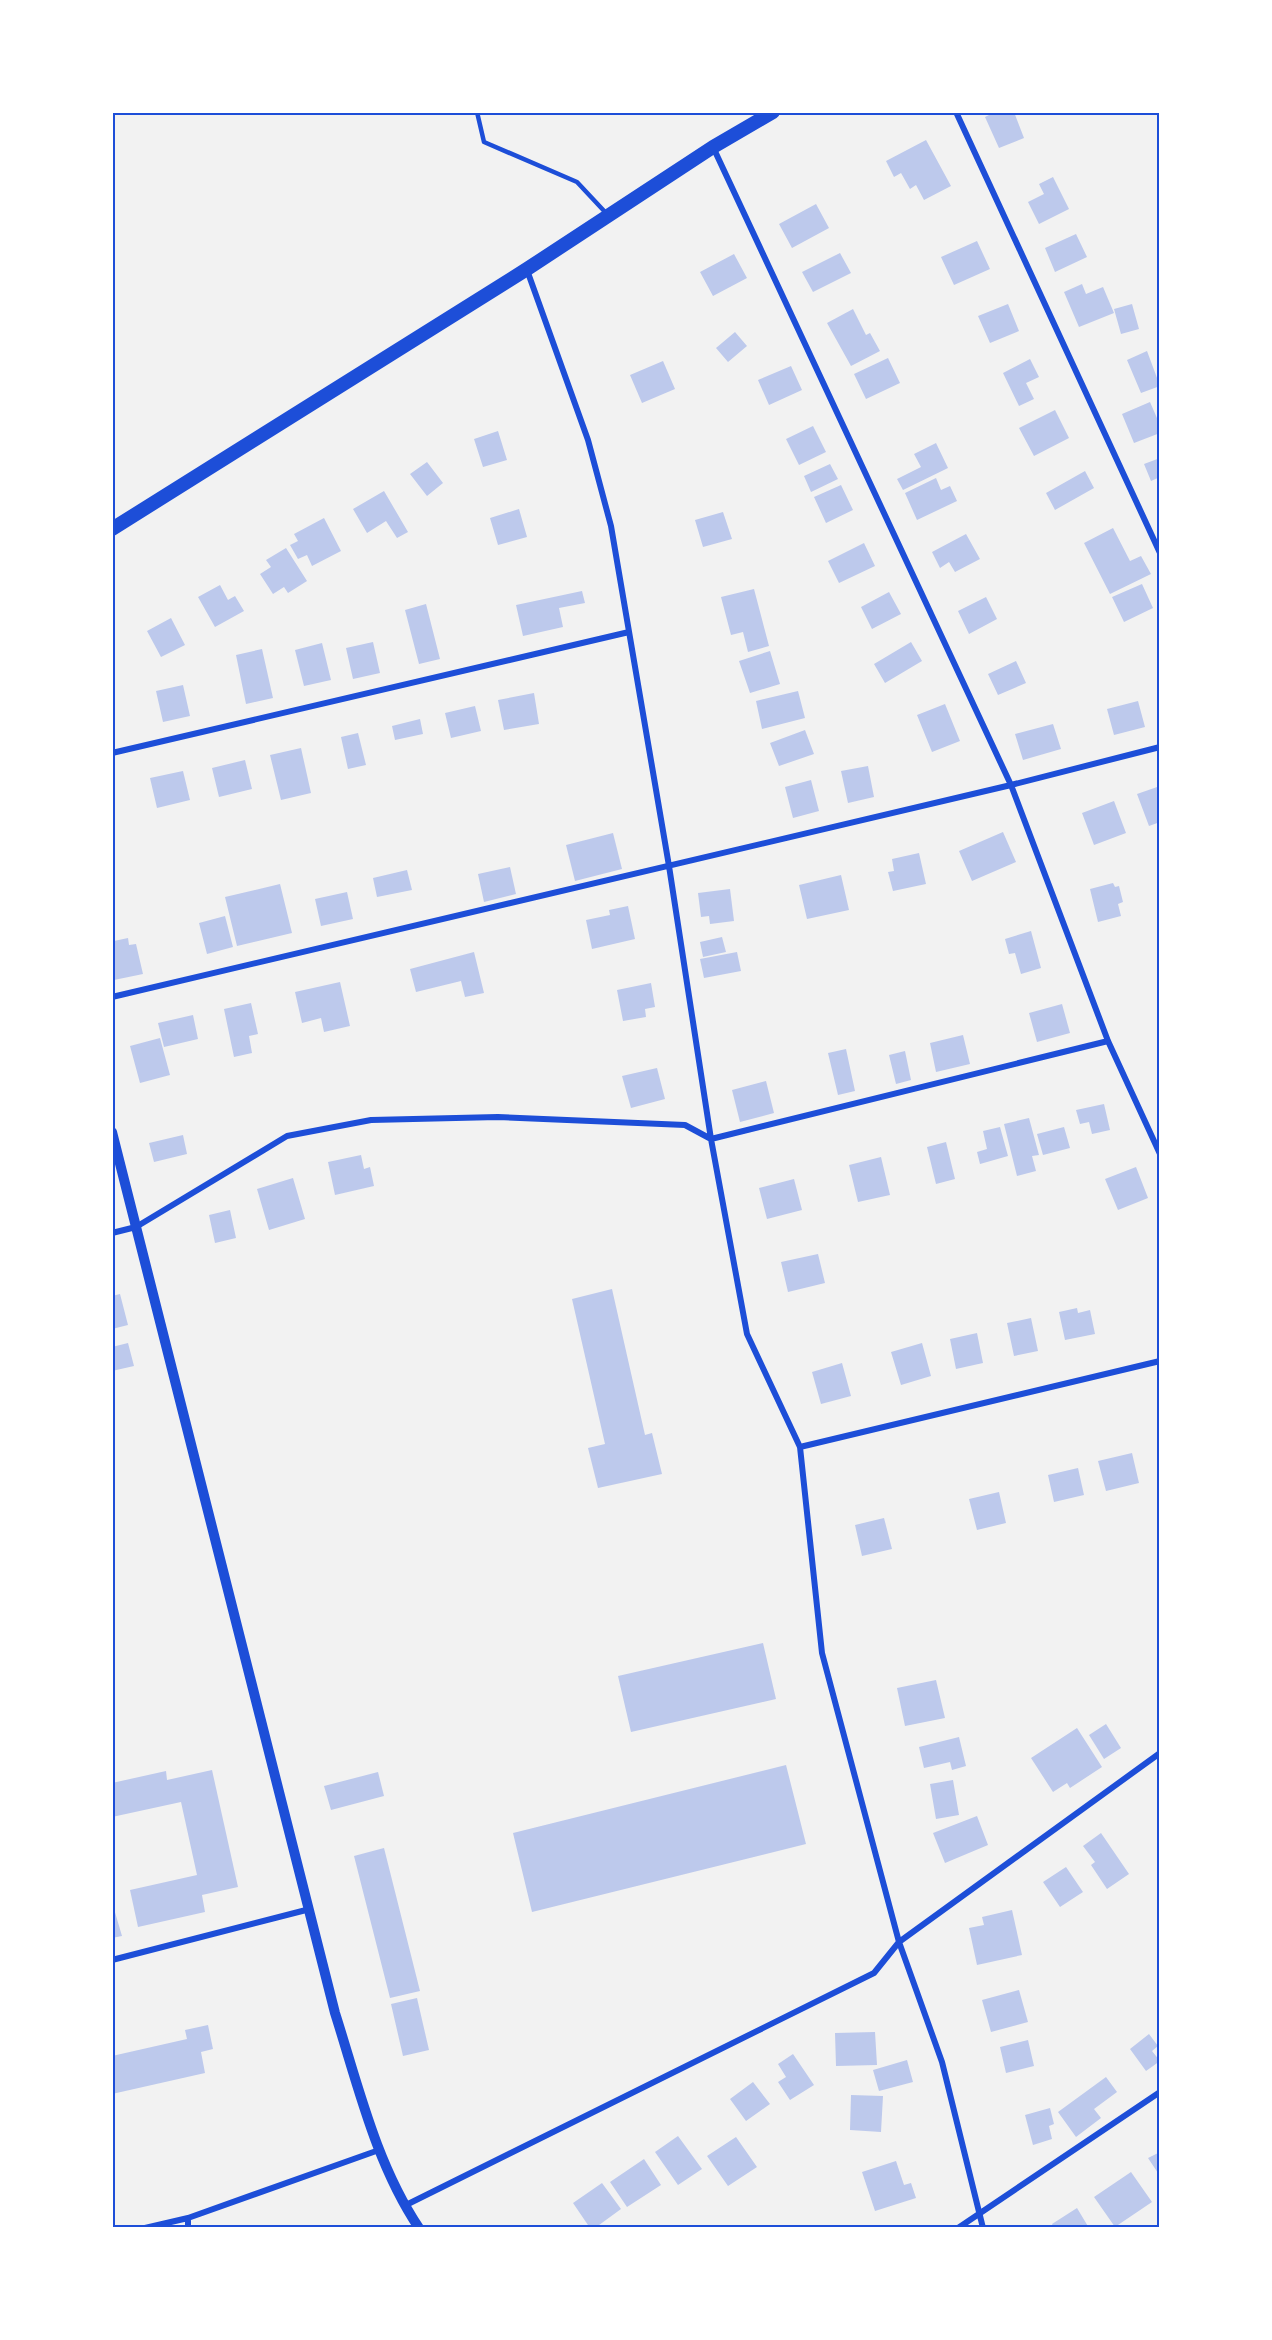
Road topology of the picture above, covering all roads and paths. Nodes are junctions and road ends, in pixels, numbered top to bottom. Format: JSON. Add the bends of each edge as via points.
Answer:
{"nodes":[{"id":1,"x":477,"y":112,"type":"edge"},
{"id":2,"x":773,"y":112,"type":"edge"},
{"id":3,"x":956,"y":112,"type":"edge"},
{"id":4,"x":713,"y":147,"type":"junction"},
{"id":5,"x":608,"y":215,"type":"junction"},
{"id":6,"x":527,"y":268,"type":"junction"},
{"id":7,"x":112,"y":529,"type":"edge"},
{"id":8,"x":1160,"y":553,"type":"edge"},
{"id":9,"x":628,"y":632,"type":"junction"},
{"id":10,"x":1160,"y":747,"type":"edge"},
{"id":11,"x":112,"y":753,"type":"edge"},
{"id":12,"x":1011,"y":785,"type":"junction"},
{"id":13,"x":669,"y":866,"type":"junction"},
{"id":14,"x":112,"y":997,"type":"edge"},
{"id":15,"x":1108,"y":1041,"type":"junction"},
{"id":16,"x":112,"y":1132,"type":"edge"},
{"id":17,"x":711,"y":1139,"type":"junction"},
{"id":18,"x":1160,"y":1154,"type":"edge"},
{"id":19,"x":136,"y":1227,"type":"junction"},
{"id":20,"x":112,"y":1233,"type":"edge"},
{"id":21,"x":1160,"y":1361,"type":"edge"},
{"id":22,"x":800,"y":1447,"type":"junction"},
{"id":23,"x":1160,"y":1753,"type":"edge"},
{"id":24,"x":311,"y":1909,"type":"junction"},
{"id":25,"x":899,"y":1942,"type":"junction"},
{"id":26,"x":112,"y":1960,"type":"edge"},
{"id":27,"x":1160,"y":2092,"type":"edge"},
{"id":28,"x":379,"y":2150,"type":"junction"},
{"id":29,"x":405,"y":2206,"type":"junction"},
{"id":30,"x":981,"y":2211,"type":"junction"},
{"id":31,"x":188,"y":2218,"type":"junction"},
{"id":32,"x":146,"y":2228,"type":"edge"},
{"id":33,"x":188,"y":2228,"type":"edge"},
{"id":34,"x":419,"y":2228,"type":"edge"},
{"id":35,"x":958,"y":2228,"type":"edge"},
{"id":36,"x":983,"y":2228,"type":"edge"}],
"edges":[{"from":1,"to":5,"type":"lane","via":[[484,142],[577,182]]},
{"from":2,"to":4,"type":"main road"},
{"from":3,"to":8,"type":"street"},
{"from":4,"to":5,"type":"main road"},
{"from":4,"to":12,"type":"street"},
{"from":5,"to":6,"type":"main road"},
{"from":6,"to":7,"type":"main road"},
{"from":6,"to":9,"type":"street","via":[[588,440],[611,526]]},
{"from":9,"to":11,"type":"street"},
{"from":9,"to":13,"type":"street"},
{"from":10,"to":12,"type":"street"},
{"from":12,"to":13,"type":"street"},
{"from":12,"to":15,"type":"street"},
{"from":13,"to":14,"type":"street"},
{"from":13,"to":17,"type":"street"},
{"from":15,"to":17,"type":"street"},
{"from":15,"to":18,"type":"street"},
{"from":16,"to":19,"type":"street"},
{"from":17,"to":19,"type":"street","via":[[685,1125],[614,1120],[371,1120],[287,1136]]},
{"from":17,"to":22,"type":"street","via":[[747,1334]]},
{"from":19,"to":20,"type":"street"},
{"from":19,"to":24,"type":"street"},
{"from":21,"to":22,"type":"street"},
{"from":22,"to":25,"type":"street","via":[[822,1653]]},
{"from":23,"to":25,"type":"street"},
{"from":24,"to":26,"type":"street"},
{"from":24,"to":28,"type":"street","via":[[335,2013]]},
{"from":25,"to":29,"type":"street","via":[[874,1973]]},
{"from":25,"to":30,"type":"street","via":[[942,2062]]},
{"from":27,"to":30,"type":"street"},
{"from":28,"to":29,"type":"street"},
{"from":28,"to":31,"type":"street"},
{"from":29,"to":34,"type":"street"},
{"from":30,"to":35,"type":"street"},
{"from":30,"to":36,"type":"street"},
{"from":31,"to":32,"type":"street"},
{"from":31,"to":33,"type":"street"}]}
